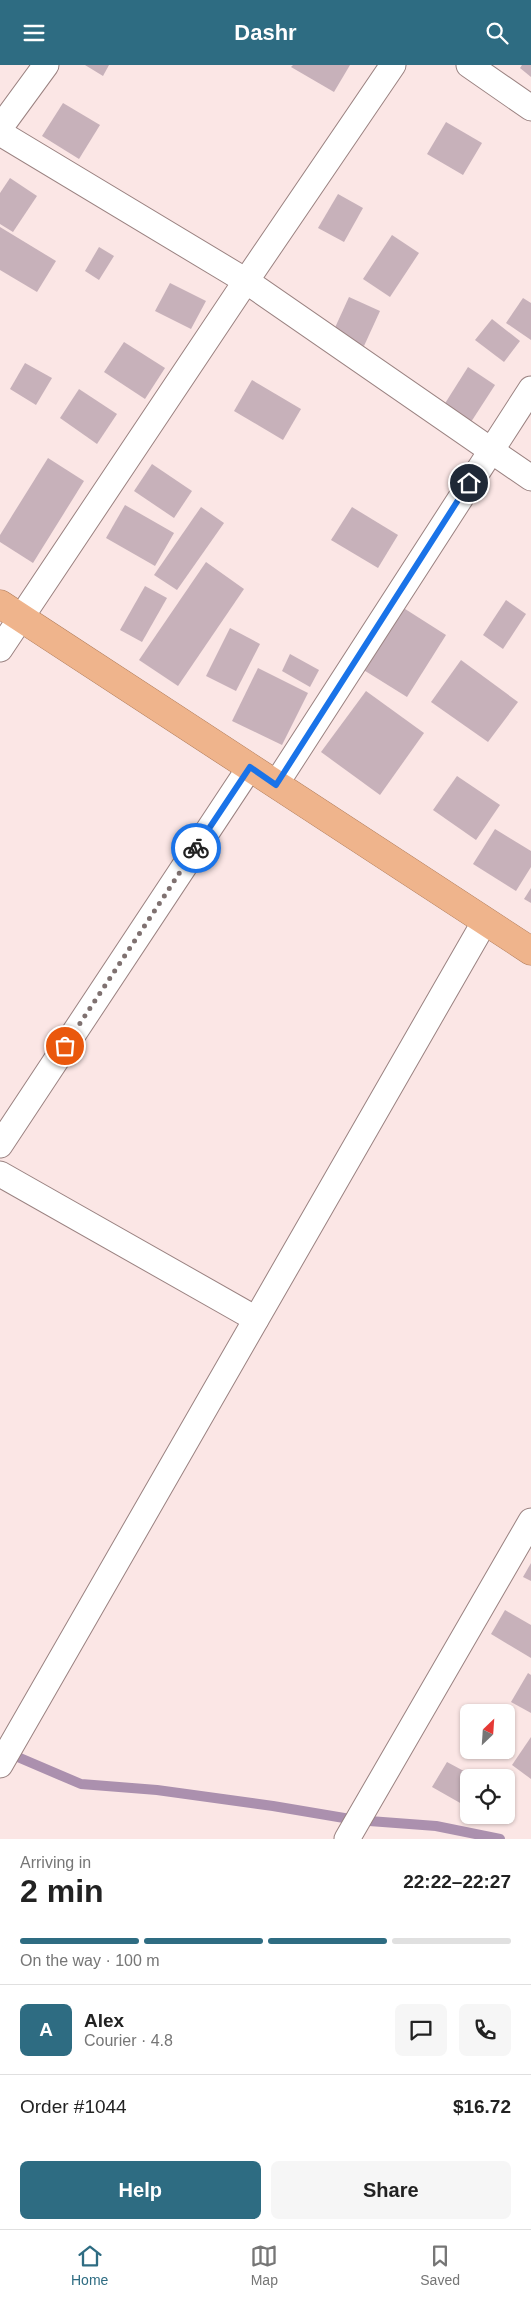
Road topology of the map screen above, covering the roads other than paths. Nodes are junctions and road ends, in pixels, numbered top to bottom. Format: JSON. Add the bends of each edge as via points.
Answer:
{"nodes":[{"id":1,"x":46,"y":65,"type":"edge"},
{"id":2,"x":393,"y":65,"type":"edge"},
{"id":3,"x":469,"y":65,"type":"edge"},
{"id":4,"x":531,"y":108,"type":"edge"},
{"id":5,"x":0,"y":128,"type":"edge"},
{"id":6,"x":0,"y":133,"type":"edge"},
{"id":7,"x":246,"y":281,"type":"junction"},
{"id":8,"x":531,"y":389,"type":"edge"},
{"id":9,"x":490,"y":449,"type":"junction"},
{"id":10,"x":531,"y":478,"type":"edge"},
{"id":11,"x":11,"y":611,"type":"edge"},
{"id":12,"x":0,"y":649,"type":"edge"},
{"id":13,"x":250,"y":767,"type":"junction"},
{"id":14,"x":276,"y":785,"type":"junction"},
{"id":15,"x":485,"y":921,"type":"junction"},
{"id":16,"x":531,"y":951,"type":"edge"},
{"id":17,"x":0,"y":1145,"type":"edge"},
{"id":18,"x":0,"y":1174,"type":"edge"},
{"id":19,"x":256,"y":1319,"type":"junction"},
{"id":20,"x":531,"y":1521,"type":"edge"},
{"id":21,"x":0,"y":1765,"type":"edge"},
{"id":22,"x":347,"y":1839,"type":"edge"}],
"edges":[{"from":1,"to":5,"type":"street"},
{"from":2,"to":7,"type":"street"},
{"from":3,"to":4,"type":"street"},
{"from":6,"to":7,"type":"street"},
{"from":7,"to":9,"type":"street"},
{"from":7,"to":11,"type":"street"},
{"from":8,"to":9,"type":"street"},
{"from":9,"to":10,"type":"street"},
{"from":9,"to":14,"type":"street"},
{"from":11,"to":12,"type":"street"},
{"from":11,"to":13,"type":"highway"},
{"from":13,"to":14,"type":"highway"},
{"from":13,"to":17,"type":"street"},
{"from":14,"to":15,"type":"highway"},
{"from":15,"to":16,"type":"highway"},
{"from":15,"to":19,"type":"street"},
{"from":18,"to":19,"type":"street"},
{"from":19,"to":21,"type":"street"},
{"from":20,"to":22,"type":"street"}]}
